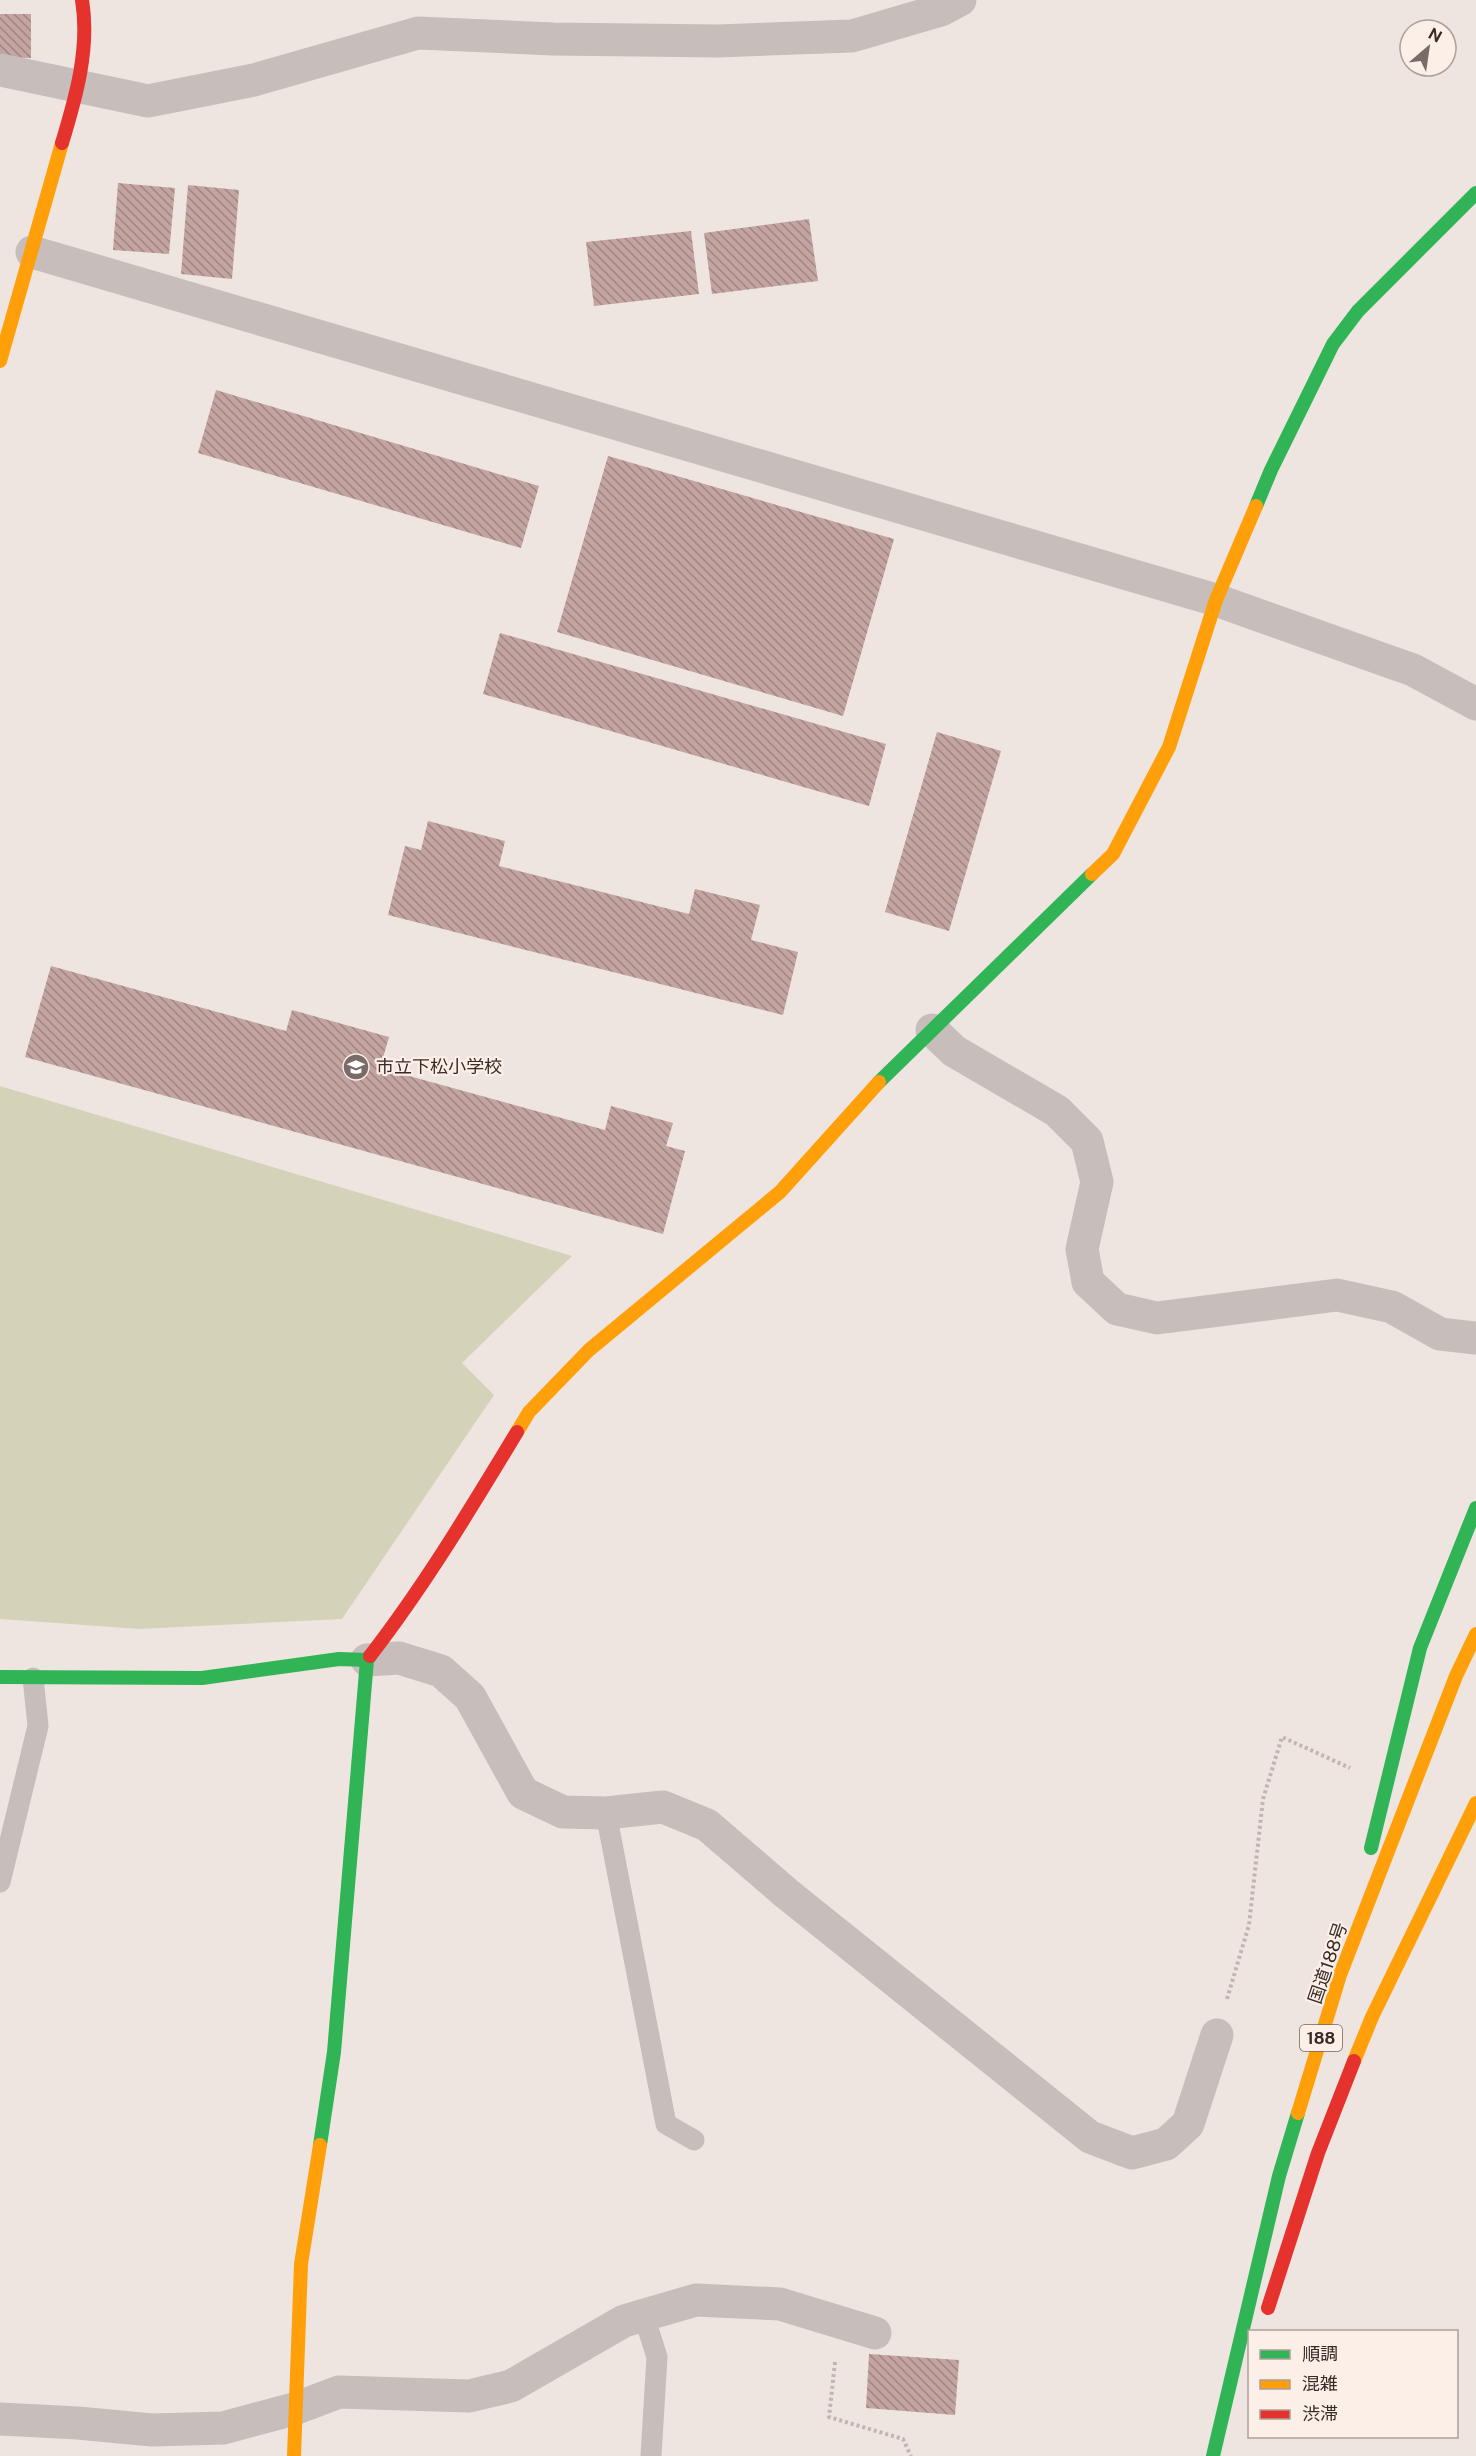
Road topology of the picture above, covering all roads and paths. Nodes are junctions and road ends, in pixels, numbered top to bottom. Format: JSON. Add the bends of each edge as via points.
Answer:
{"nodes":[{"id":1,"x":82,"y":0,"type":"edge"},
{"id":2,"x":960,"y":0,"type":"edge"},
{"id":3,"x":0,"y":70,"type":"edge"},
{"id":4,"x":79,"y":85,"type":"junction"},
{"id":5,"x":1476,"y":193,"type":"edge"},
{"id":6,"x":32,"y":252,"type":"junction"},
{"id":7,"x":0,"y":360,"type":"edge"},
{"id":8,"x":1216,"y":600,"type":"junction"},
{"id":9,"x":1476,"y":704,"type":"edge"},
{"id":10,"x":932,"y":1030,"type":"junction"},
{"id":11,"x":1476,"y":1338,"type":"edge"},
{"id":12,"x":1476,"y":1508,"type":"edge"},
{"id":13,"x":1476,"y":1634,"type":"edge"},
{"id":14,"x":367,"y":1660,"type":"junction"},
{"id":15,"x":0,"y":1677,"type":"edge"},
{"id":16,"x":33,"y":1678,"type":"junction"},
{"id":17,"x":1296,"y":1743,"type":"dead end"},
{"id":18,"x":1476,"y":1803,"type":"edge"},
{"id":19,"x":606,"y":1813,"type":"junction"},
{"id":20,"x":0,"y":1882,"type":"edge"},
{"id":21,"x":1340,"y":1976,"type":"junction"},
{"id":22,"x":1217,"y":2035,"type":"joint"},
{"id":23,"x":694,"y":2140,"type":"dead end"},
{"id":24,"x":644,"y":2316,"type":"junction"},
{"id":25,"x":1264,"y":2321,"type":"dead end"},
{"id":26,"x":839,"y":2322,"type":"junction"},
{"id":27,"x":875,"y":2333,"type":"dead end"},
{"id":28,"x":1246,"y":2377,"type":"dead end"},
{"id":29,"x":294,"y":2409,"type":"junction"},
{"id":30,"x":0,"y":2419,"type":"edge"},
{"id":31,"x":294,"y":2456,"type":"edge"},
{"id":32,"x":651,"y":2456,"type":"edge"},
{"id":33,"x":911,"y":2456,"type":"edge"},
{"id":34,"x":1213,"y":2456,"type":"edge"},
{"id":35,"x":1221,"y":2456,"type":"edge"}],
"edges":[{"from":1,"to":4,"type":"main road","via":[[85,19]]},
{"from":2,"to":4,"type":"street","via":[[941,10],[852,36],[718,41],[418,33],[254,80],[148,101]]},
{"from":3,"to":4,"type":"street"},
{"from":4,"to":6,"type":"main road"},
{"from":5,"to":8,"type":"main road","via":[[1358,311],[1333,344],[1271,470]]},
{"from":6,"to":7,"type":"main road"},
{"from":6,"to":8,"type":"street"},
{"from":8,"to":9,"type":"street","via":[[1413,670]]},
{"from":8,"to":10,"type":"main road","via":[[1169,747],[1113,854]]},
{"from":10,"to":11,"type":"street","via":[[954,1051],[1057,1111],[1087,1141],[1097,1182],[1082,1249],[1088,1282],[1118,1309],[1157,1318],[1336,1295],[1392,1306],[1440,1334]]},
{"from":10,"to":14,"type":"main road","via":[[875,1086],[780,1192],[589,1350],[529,1412],[465,1519]]},
{"from":12,"to":21,"type":"main road","via":[[1420,1648]]},
{"from":13,"to":21,"type":"main road","name":"国道188号","number":"188","via":[[1456,1676]]},
{"from":14,"to":16,"type":"main road","via":[[339,1659],[202,1678]]},
{"from":14,"to":19,"type":"street","via":[[399,1658],[441,1671],[470,1697],[523,1793],[562,1812]]},
{"from":14,"to":29,"type":"main road","via":[[334,2052],[301,2264]]},
{"from":15,"to":16,"type":"main road"},
{"from":16,"to":20,"type":"lane","via":[[38,1726]]},
{"from":17,"to":22,"type":"path","via":[[1282,1737],[1263,1799],[1249,1926]]},
{"from":18,"to":25,"type":"main road","via":[[1372,2017],[1318,2153]]},
{"from":19,"to":22,"type":"street","via":[[663,1807],[707,1825],[1090,2137],[1132,2153],[1166,2144],[1188,2124]]},
{"from":19,"to":23,"type":"lane","via":[[666,2124]]},
{"from":21,"to":34,"type":"main road","name":"国道188号","number":"188","via":[[1279,2176]]},
{"from":24,"to":26,"type":"street","via":[[696,2300],[780,2304]]},
{"from":24,"to":29,"type":"street","via":[[624,2321],[511,2386],[468,2396],[339,2392]]},
{"from":24,"to":32,"type":"lane","via":[[657,2357]]},
{"from":26,"to":27,"type":"street"},
{"from":26,"to":33,"type":"path","via":[[829,2417],[903,2439]]},
{"from":28,"to":35,"type":"main road"},
{"from":29,"to":30,"type":"street","via":[[223,2428],[152,2430]]},
{"from":29,"to":31,"type":"main road"}]}
